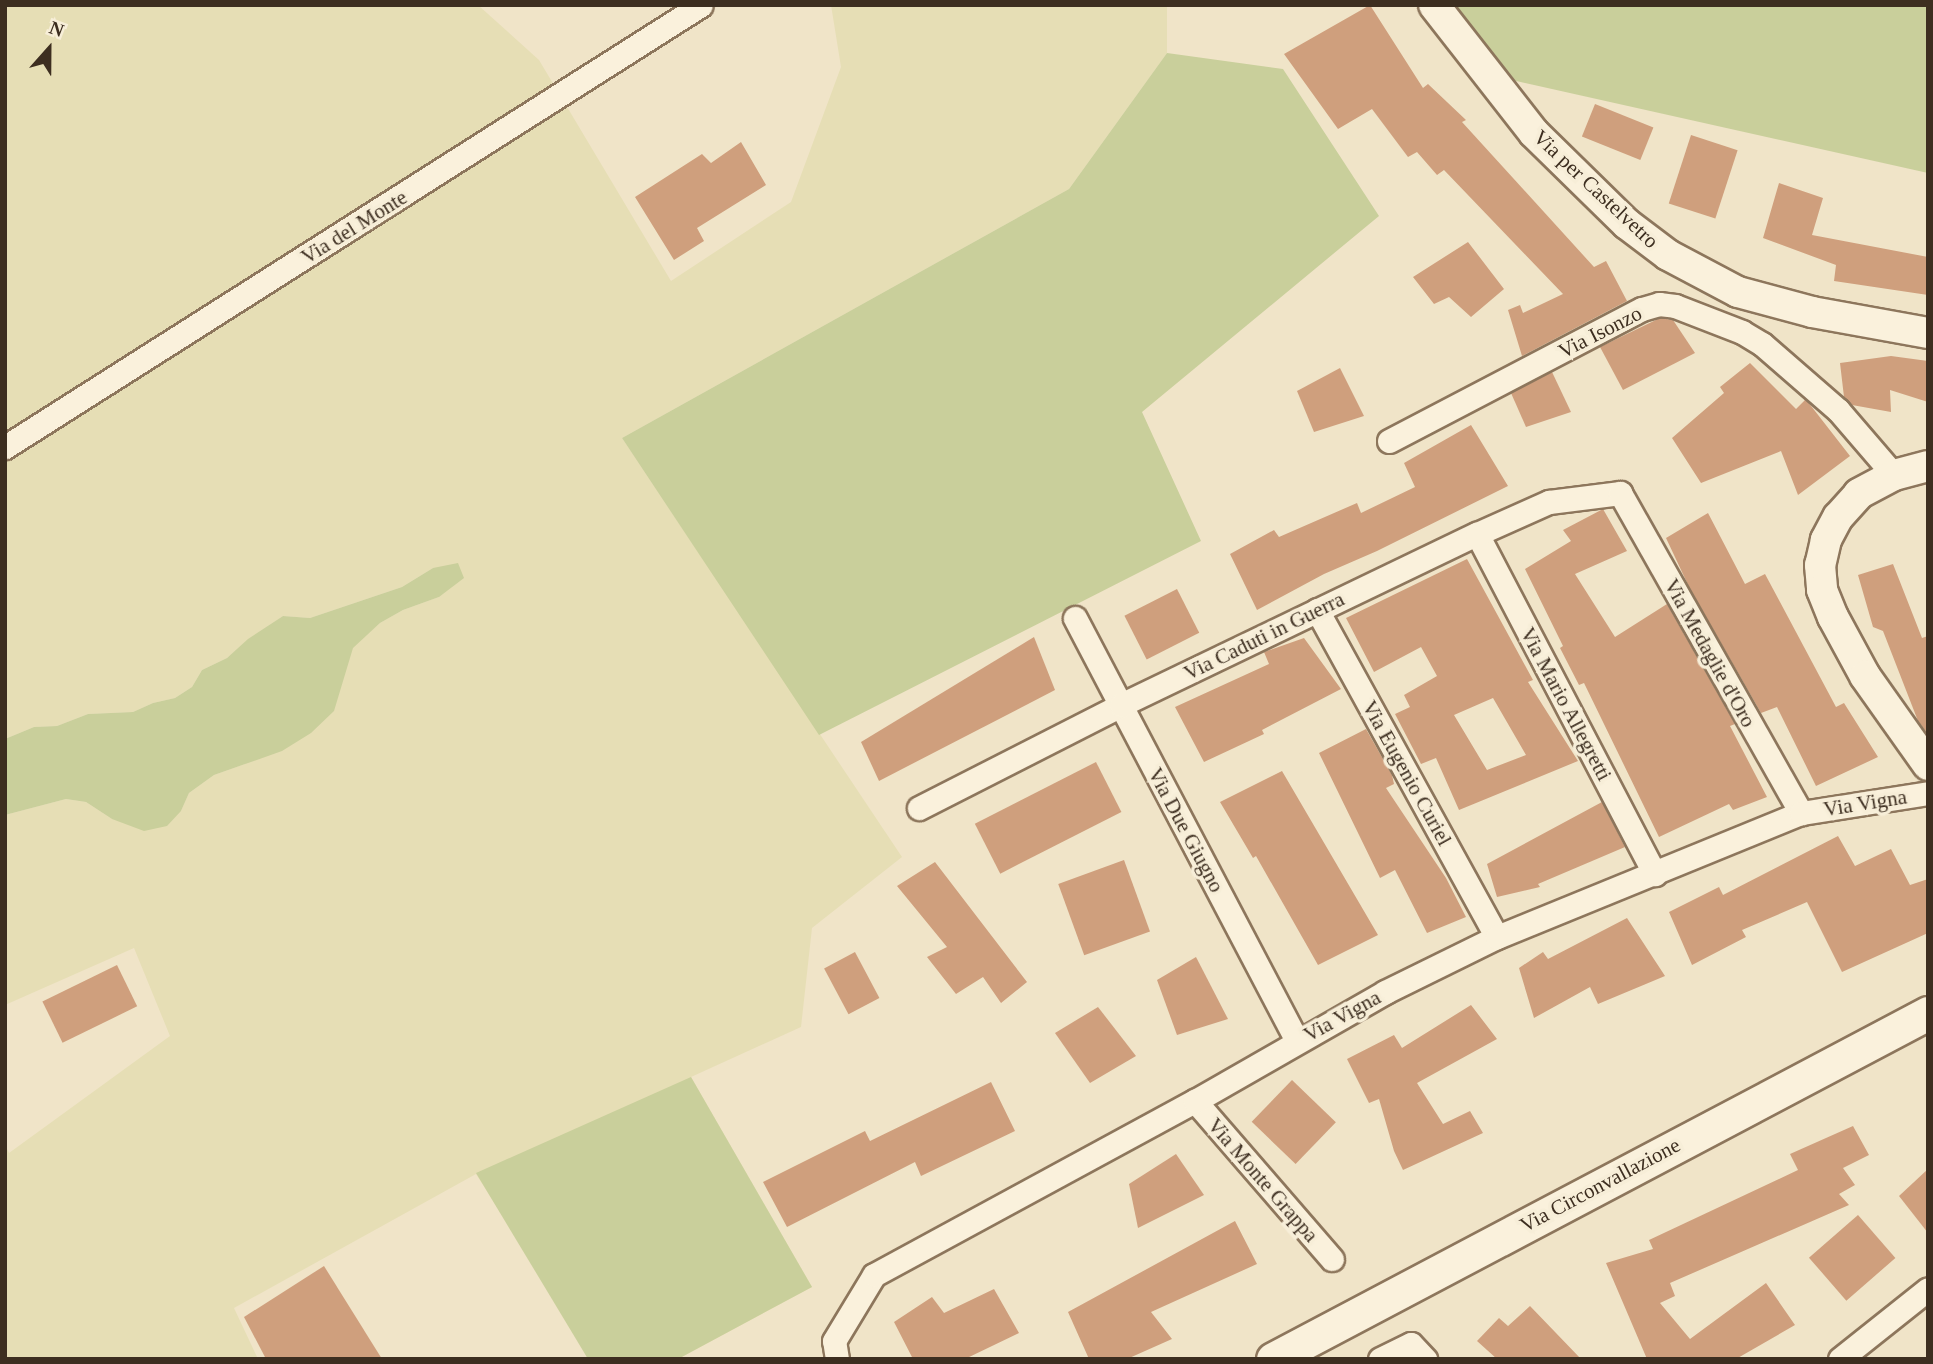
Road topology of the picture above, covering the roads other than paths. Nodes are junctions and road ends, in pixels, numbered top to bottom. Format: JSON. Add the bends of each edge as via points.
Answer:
{"nodes":[{"id":1,"x":701,"y":5,"type":"edge"},
{"id":2,"x":1434,"y":5,"type":"edge"},
{"id":3,"x":1928,"y":333,"type":"edge"},
{"id":4,"x":1389,"y":441,"type":"dead end"},
{"id":5,"x":5,"y":447,"type":"edge"},
{"id":6,"x":1928,"y":466,"type":"edge"},
{"id":7,"x":1894,"y":475,"type":"junction"},
{"id":8,"x":1620,"y":493,"type":"joint"},
{"id":9,"x":1477,"y":534,"type":"junction"},
{"id":10,"x":1317,"y":610,"type":"junction"},
{"id":11,"x":1075,"y":618,"type":"dead end"},
{"id":12,"x":1121,"y":705,"type":"junction"},
{"id":13,"x":1928,"y":765,"type":"edge"},
{"id":14,"x":1928,"y":793,"type":"edge"},
{"id":15,"x":919,"y":808,"type":"dead end"},
{"id":16,"x":1801,"y":813,"type":"junction"},
{"id":17,"x":1655,"y":874,"type":"junction"},
{"id":18,"x":1497,"y":937,"type":"junction"},
{"id":19,"x":1928,"y":1013,"type":"edge"},
{"id":20,"x":1297,"y":1041,"type":"junction"},
{"id":21,"x":1195,"y":1101,"type":"junction"},
{"id":22,"x":1332,"y":1259,"type":"dead end"},
{"id":23,"x":1928,"y":1289,"type":"edge"},
{"id":24,"x":1418,"y":1352,"type":"edge"},
{"id":25,"x":837,"y":1359,"type":"edge"},
{"id":26,"x":1273,"y":1359,"type":"edge"},
{"id":27,"x":1380,"y":1359,"type":"edge"},
{"id":28,"x":1840,"y":1359,"type":"edge"}],
"edges":[{"from":1,"to":5,"type":"street","name":"Via del Monte"},
{"from":2,"to":3,"type":"street","name":"Via per Castelvetro","via":[[1534,133],[1619,217],[1668,255],[1738,292],[1812,312]]},
{"from":4,"to":7,"type":"street","name":"Via Isonzo","via":[[1659,304],[1742,332],[1762,344],[1838,410]]},
{"from":6,"to":7,"type":"street"},
{"from":7,"to":13,"type":"street","via":[[1859,494],[1838,517],[1820,565],[1822,590],[1865,676]]},
{"from":8,"to":9,"type":"street","name":"Via Caduti in Guerra","via":[[1549,502]]},
{"from":8,"to":16,"type":"street","name":"Via Medaglie d'Oro"},
{"from":9,"to":10,"type":"street","name":"Via Caduti in Guerra"},
{"from":9,"to":17,"type":"street","name":"Via Mario Allegretti"},
{"from":10,"to":12,"type":"street","name":"Via Caduti in Guerra"},
{"from":10,"to":18,"type":"street","name":"Via Eugenio Curiel"},
{"from":11,"to":12,"type":"street","name":"Via Due Giugno"},
{"from":12,"to":15,"type":"street","name":"Via Caduti in Guerra"},
{"from":12,"to":20,"type":"street","name":"Via Due Giugno"},
{"from":14,"to":16,"type":"street","name":"Via Vigna"},
{"from":16,"to":17,"type":"street","name":"Via Vigna"},
{"from":17,"to":18,"type":"street","name":"Via Vigna"},
{"from":18,"to":20,"type":"street","name":"Via Vigna"},
{"from":19,"to":26,"type":"main road","name":"Via Circonvallazione"},
{"from":20,"to":21,"type":"street","name":"Via Vigna"},
{"from":21,"to":22,"type":"street","name":"Via Monte Grappa"},
{"from":21,"to":25,"type":"street","name":"Via Vigna","via":[[874,1275],[834,1341]]},
{"from":23,"to":28,"type":"street"},
{"from":24,"to":27,"type":"street"}]}
